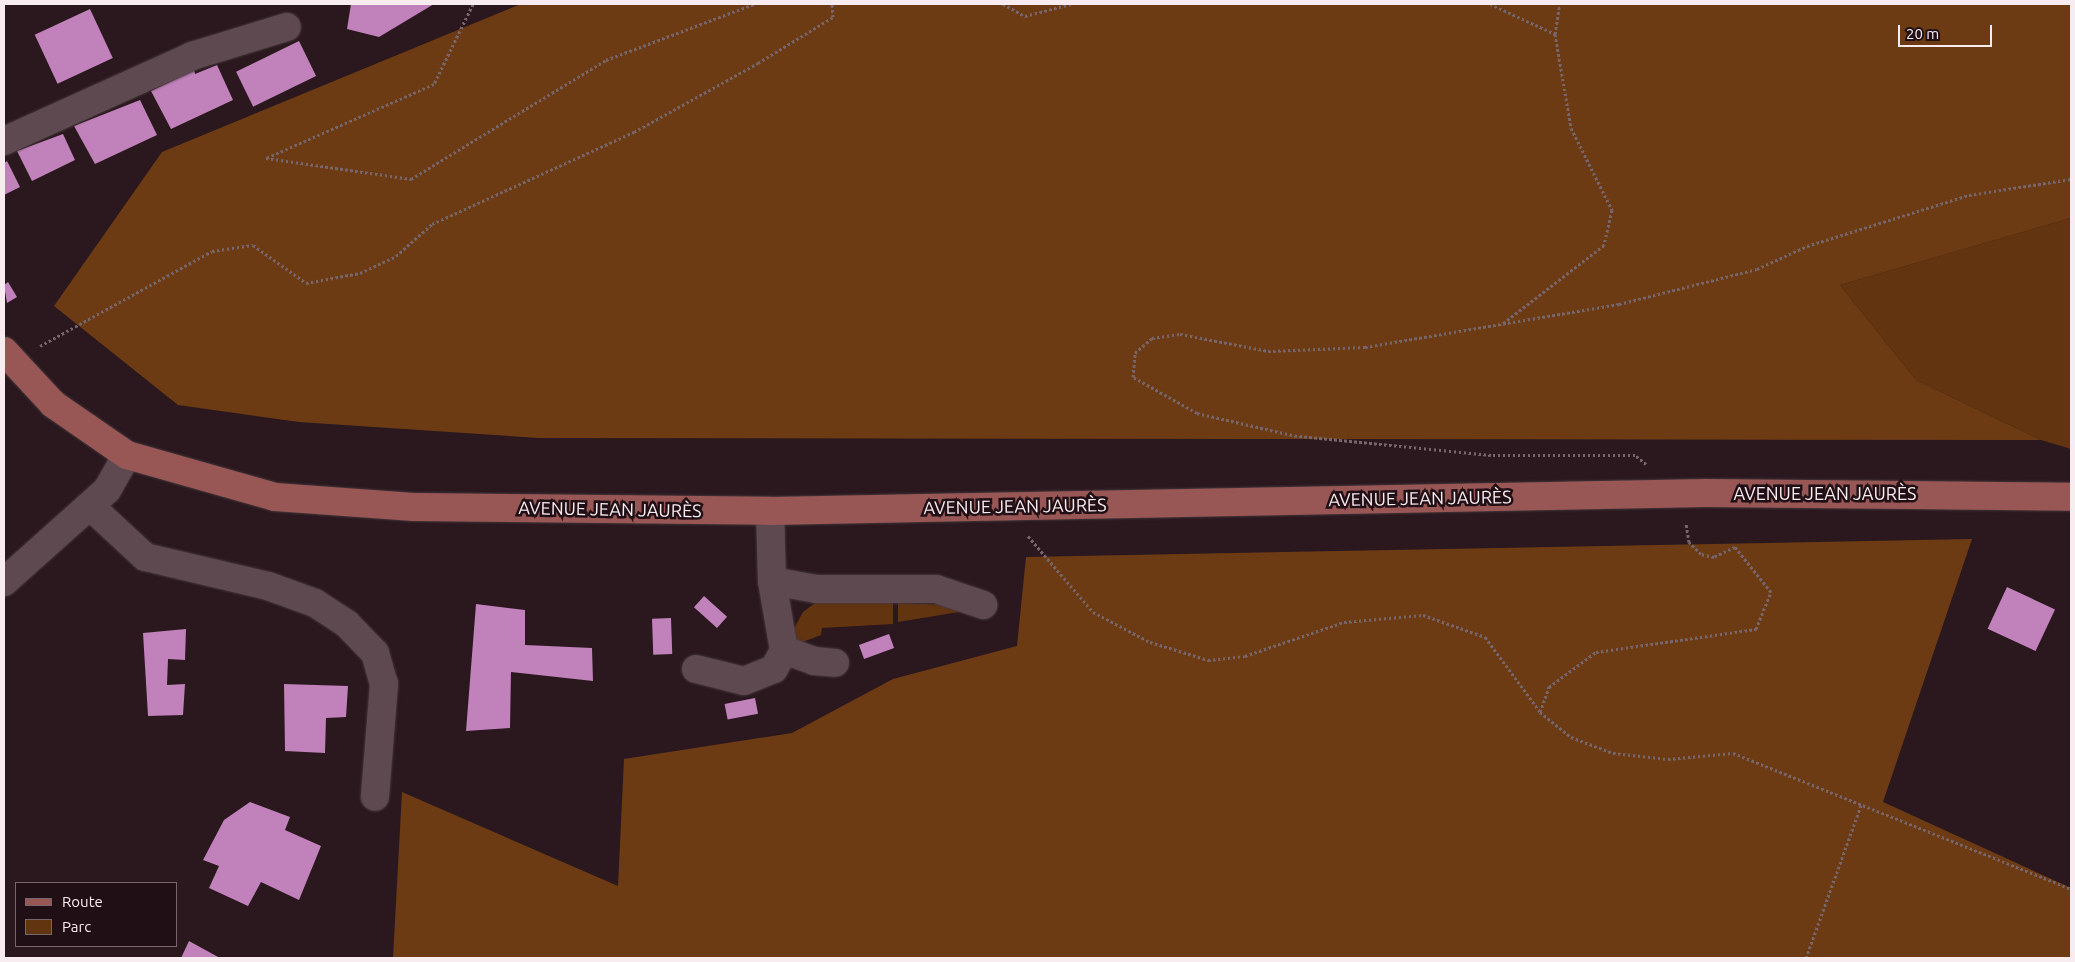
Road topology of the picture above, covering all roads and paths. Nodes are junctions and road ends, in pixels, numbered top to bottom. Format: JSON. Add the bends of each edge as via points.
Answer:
{"nodes":[{"id":1,"x":473,"y":4,"type":"edge"},
{"id":2,"x":754,"y":4,"type":"edge"},
{"id":3,"x":832,"y":4,"type":"edge"},
{"id":4,"x":1004,"y":4,"type":"edge"},
{"id":5,"x":1071,"y":4,"type":"edge"},
{"id":6,"x":1490,"y":4,"type":"edge"},
{"id":7,"x":1560,"y":4,"type":"edge"},
{"id":8,"x":287,"y":27,"type":"dead end"},
{"id":9,"x":1555,"y":34,"type":"junction"},
{"id":10,"x":4,"y":141,"type":"edge"},
{"id":11,"x":2071,"y":179,"type":"edge"},
{"id":12,"x":1501,"y":325,"type":"junction"},
{"id":13,"x":8,"y":357,"type":"edge"},
{"id":14,"x":128,"y":455,"type":"junction"},
{"id":15,"x":1681,"y":493,"type":"junction"},
{"id":16,"x":2071,"y":497,"type":"edge"},
{"id":17,"x":90,"y":506,"type":"junction"},
{"id":18,"x":1002,"y":506,"type":"junction"},
{"id":19,"x":770,"y":511,"type":"junction"},
{"id":20,"x":772,"y":581,"type":"junction"},
{"id":21,"x":4,"y":582,"type":"edge"},
{"id":22,"x":983,"y":605,"type":"dead end"},
{"id":23,"x":784,"y":650,"type":"junction"},
{"id":24,"x":835,"y":663,"type":"dead end"},
{"id":25,"x":696,"y":669,"type":"dead end"},
{"id":26,"x":1540,"y":712,"type":"junction"},
{"id":27,"x":374,"y":797,"type":"dead end"},
{"id":28,"x":1861,"y":804,"type":"junction"},
{"id":29,"x":2071,"y":889,"type":"edge"},
{"id":30,"x":1806,"y":958,"type":"edge"}],
"edges":[{"from":1,"to":2,"type":"path","via":[[434,84],[266,158],[411,179],[606,60]]},
{"from":3,"to":13,"type":"path","via":[[833,17],[634,132],[432,224],[396,256],[360,273],[306,283],[253,245],[212,251]]},
{"from":4,"to":5,"type":"path","via":[[1025,16]]},
{"from":6,"to":9,"type":"path"},
{"from":7,"to":9,"type":"path"},
{"from":8,"to":10,"type":"street","via":[[192,56]]},
{"from":9,"to":12,"type":"path","via":[[1572,128],[1612,210],[1604,245]]},
{"from":11,"to":12,"type":"path","via":[[1969,195],[1807,246],[1757,268],[1619,304]]},
{"from":12,"to":15,"type":"path","via":[[1365,347],[1268,351],[1180,334],[1152,338],[1135,353],[1133,377],[1197,413],[1292,435],[1492,455],[1635,455]]},
{"from":13,"to":14,"type":"main road","name":"AVENUE JEAN JAURÈS","via":[[81,426]]},
{"from":14,"to":17,"type":"street","via":[[107,490]]},
{"from":14,"to":19,"type":"main road","name":"AVENUE JEAN JAURÈS","via":[[275,496],[414,507]]},
{"from":15,"to":16,"type":"main road","name":"AVENUE JEAN JAURÈS"},
{"from":15,"to":18,"type":"main road","name":"AVENUE JEAN JAURÈS"},
{"from":15,"to":26,"type":"path","via":[[1689,542],[1701,554],[1714,557],[1735,547],[1771,592],[1756,629],[1596,652],[1549,687]]},
{"from":17,"to":21,"type":"street"},
{"from":17,"to":27,"type":"street","via":[[145,558],[268,586],[315,603],[348,624],[375,653],[384,684]]},
{"from":18,"to":19,"type":"main road","name":"AVENUE JEAN JAURÈS"},
{"from":18,"to":26,"type":"path","via":[[1093,612],[1150,642],[1208,660],[1245,656],[1344,622],[1423,615],[1485,638]]},
{"from":19,"to":20,"type":"street"},
{"from":20,"to":22,"type":"street","via":[[816,589],[936,589]]},
{"from":20,"to":23,"type":"street"},
{"from":23,"to":24,"type":"street","via":[[814,662]]},
{"from":23,"to":25,"type":"street","via":[[774,669],[744,681]]},
{"from":26,"to":28,"type":"path","via":[[1571,736],[1613,753],[1668,759],[1733,753]]},
{"from":28,"to":29,"type":"path"},
{"from":28,"to":30,"type":"path"}]}
